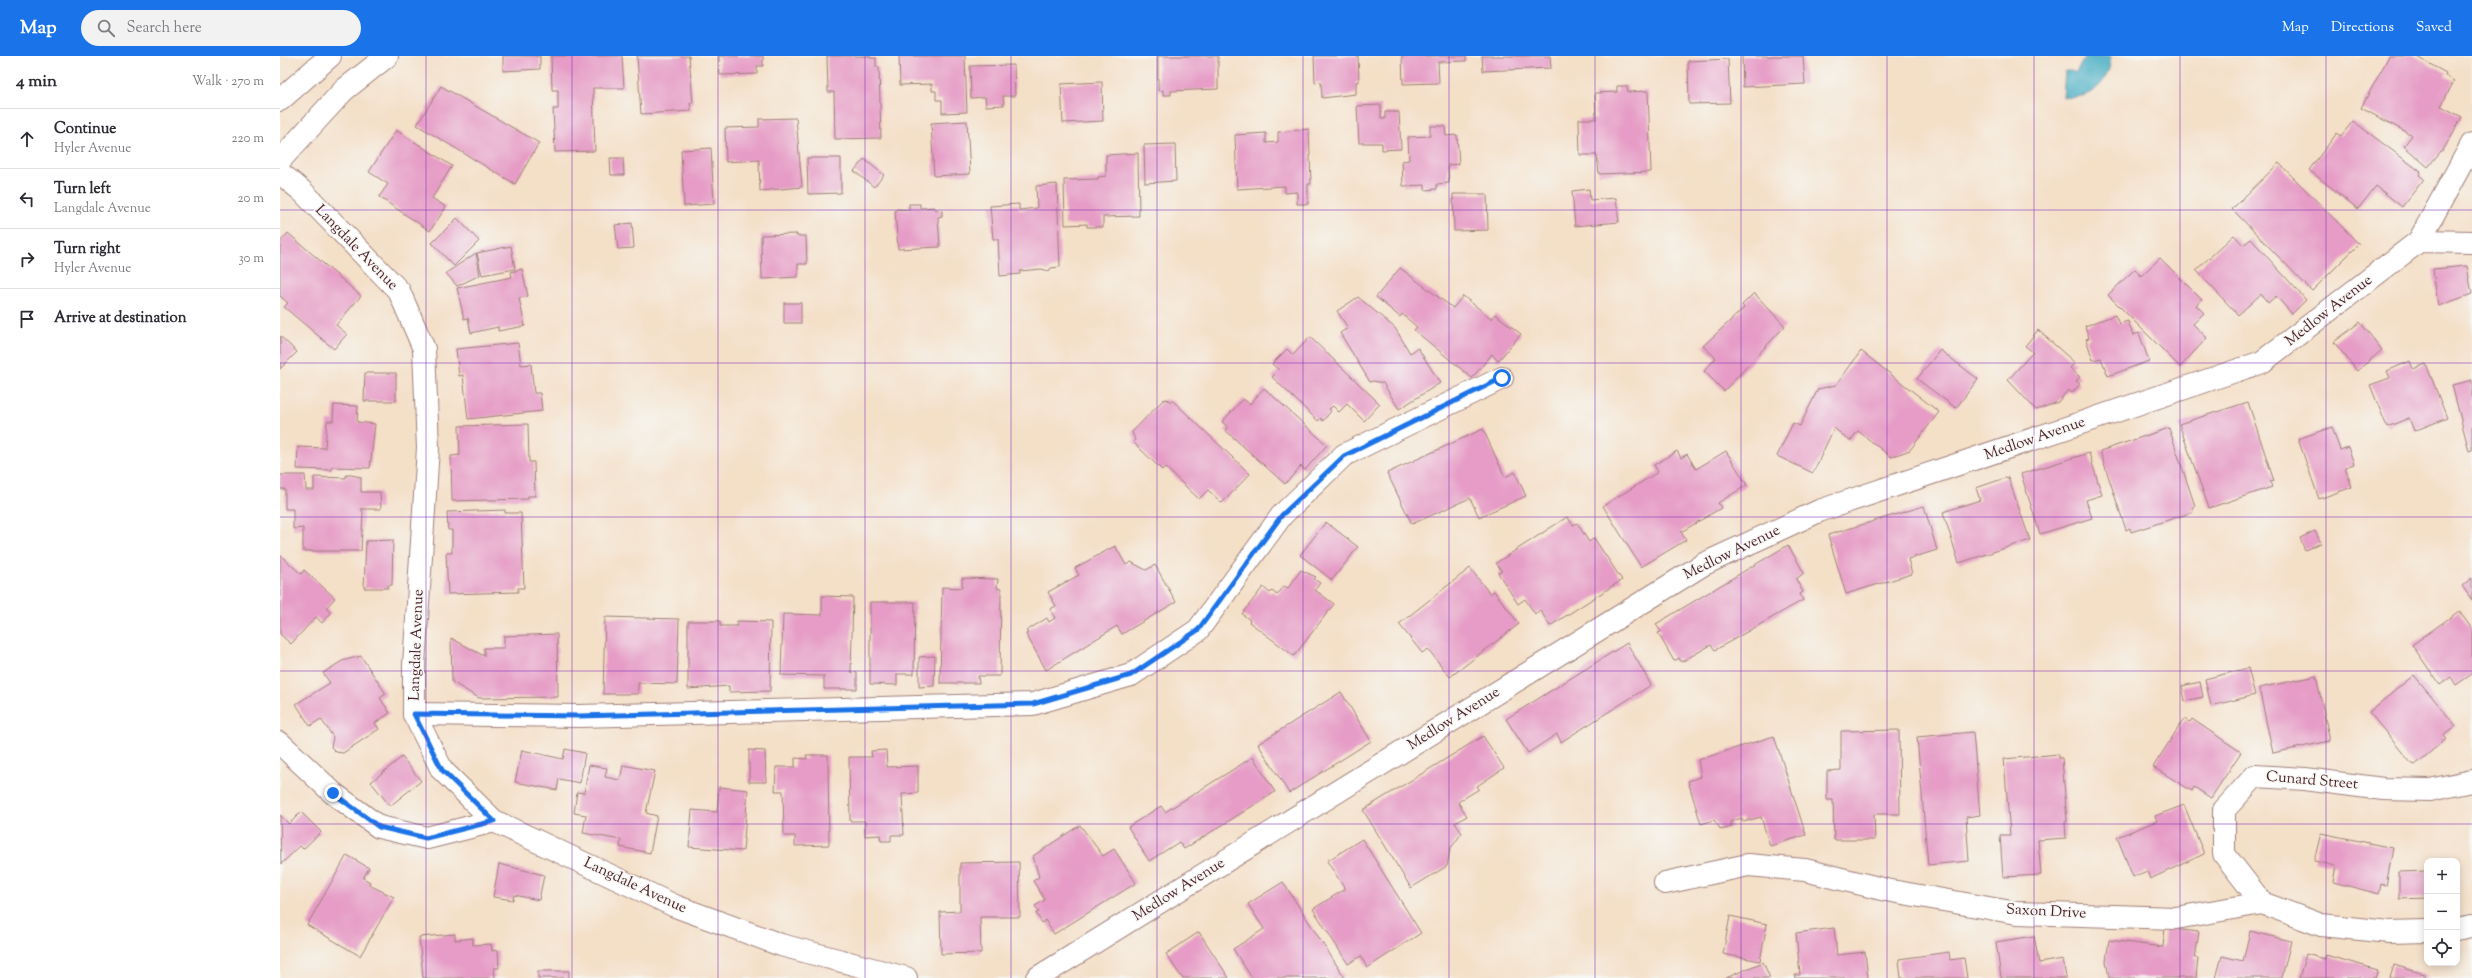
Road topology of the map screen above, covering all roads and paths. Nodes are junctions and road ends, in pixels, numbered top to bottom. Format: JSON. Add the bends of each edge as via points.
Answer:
{"nodes":[{"id":1,"x":330,"y":56,"type":"edge"},
{"id":2,"x":387,"y":56,"type":"edge"},
{"id":3,"x":280,"y":100,"type":"edge"},
{"id":4,"x":2472,"y":144,"type":"edge"},
{"id":5,"x":280,"y":160,"type":"edge"},
{"id":6,"x":280,"y":173,"type":"edge"},
{"id":7,"x":2419,"y":241,"type":"junction"},
{"id":8,"x":2472,"y":242,"type":"edge"},
{"id":9,"x":1502,"y":378,"type":"dead end"},
{"id":10,"x":414,"y":714,"type":"junction"},
{"id":11,"x":280,"y":743,"type":"edge"},
{"id":12,"x":2472,"y":781,"type":"edge"},
{"id":13,"x":494,"y":821,"type":"junction"},
{"id":14,"x":1665,"y":883,"type":"dead end"},
{"id":15,"x":2262,"y":903,"type":"junction"},
{"id":16,"x":2472,"y":926,"type":"edge"},
{"id":17,"x":2460,"y":928,"type":"edge"},
{"id":18,"x":2424,"y":931,"type":"edge"},
{"id":19,"x":906,"y":978,"type":"edge"},
{"id":20,"x":1037,"y":978,"type":"edge"}],
"edges":[{"from":1,"to":3,"type":"street"},
{"from":2,"to":5,"type":"street","via":[[344,90]]},
{"from":4,"to":7,"type":"street"},
{"from":6,"to":10,"type":"street","name":"Langdale Avenue","via":[[302,191],[399,291],[424,349],[428,448],[414,665]]},
{"from":7,"to":8,"type":"street"},
{"from":7,"to":20,"type":"street","name":"Medlow Avenue","via":[[2262,362],[1819,511],[1704,564]]},
{"from":9,"to":10,"type":"street","via":[[1344,456],[1282,515],[1198,630],[1131,675],[1033,704],[579,716]]},
{"from":10,"to":13,"type":"street","name":"Langdale Avenue","via":[[442,770]]},
{"from":11,"to":13,"type":"street","via":[[333,793],[379,827],[426,838]]},
{"from":12,"to":15,"type":"street","name":"Cunard Street","via":[[2422,790],[2382,789],[2305,779],[2255,776],[2224,810],[2224,854]]},
{"from":13,"to":19,"type":"street","name":"Langdale Avenue","via":[[674,906],[781,945]]},
{"from":14,"to":15,"type":"street","name":"Saxon Drive","via":[[1748,865],[1805,870],[1886,890],[2018,913],[2176,918]]},
{"from":15,"to":18,"type":"street","via":[[2321,926],[2389,932]]},
{"from":16,"to":17,"type":"street"}]}
